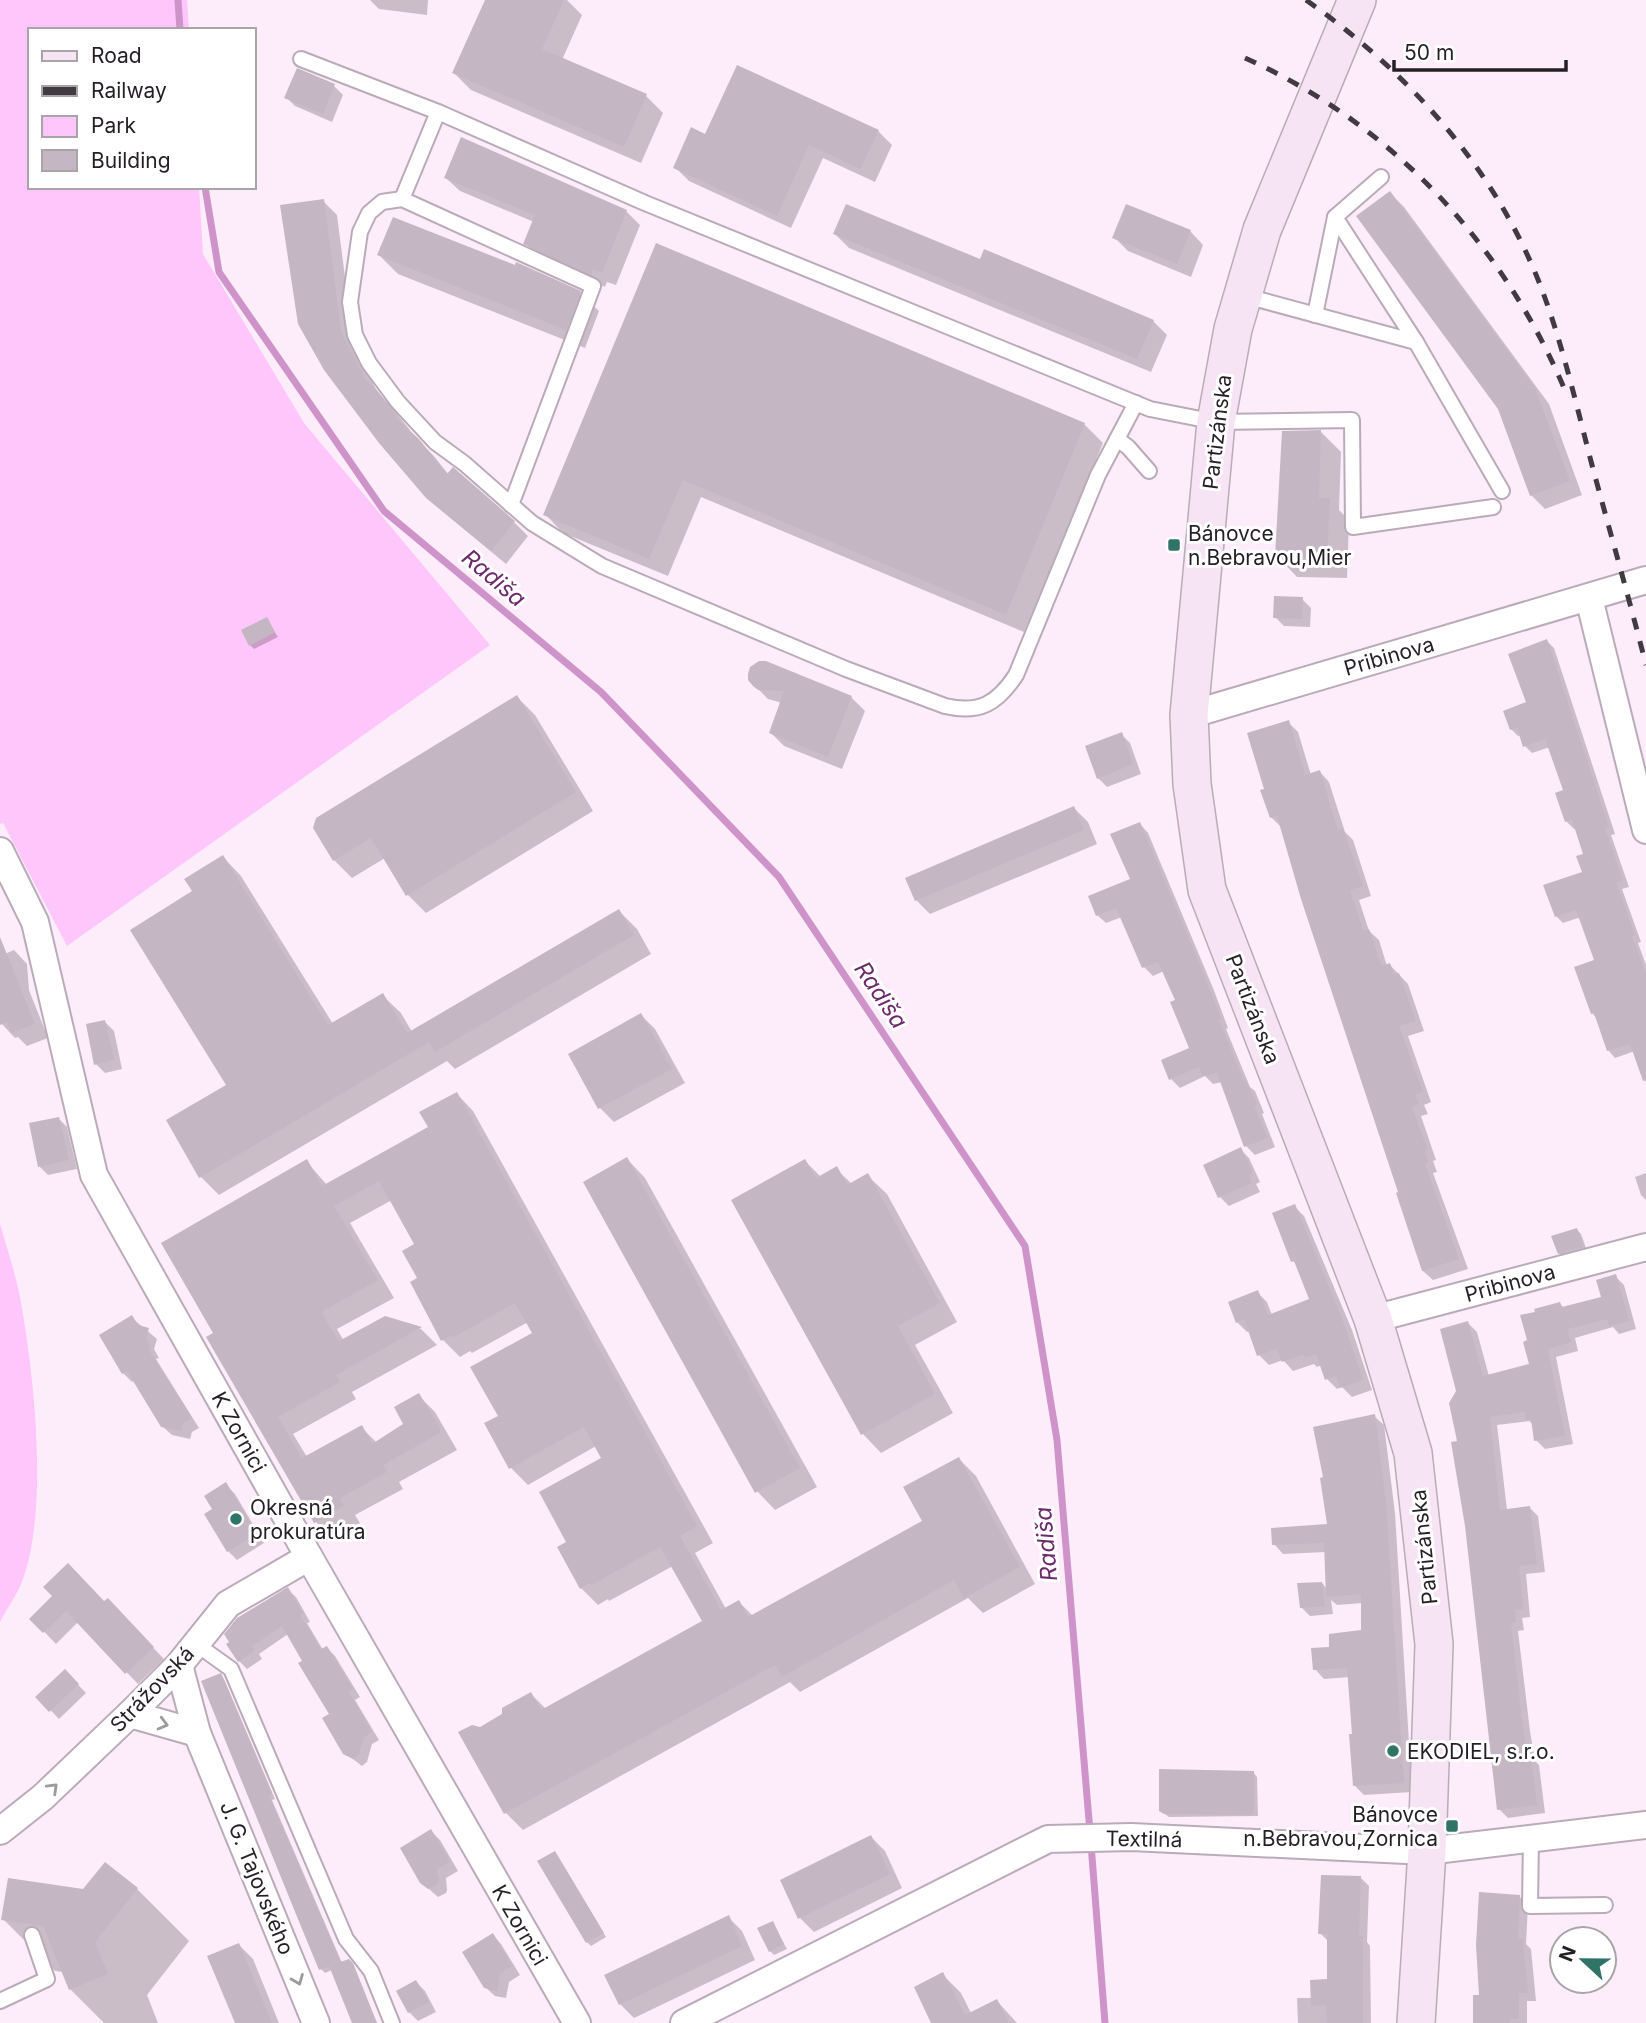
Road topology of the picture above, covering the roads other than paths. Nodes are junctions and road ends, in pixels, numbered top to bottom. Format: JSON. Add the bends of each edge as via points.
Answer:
{"nodes":[{"id":1,"x":1357,"y":0,"type":"edge"},
{"id":2,"x":301,"y":59,"type":"dead end"},
{"id":3,"x":438,"y":113,"type":"junction"},
{"id":4,"x":1381,"y":177,"type":"dead end"},
{"id":5,"x":402,"y":199,"type":"junction"},
{"id":6,"x":1335,"y":217,"type":"junction"},
{"id":7,"x":1241,"y":295,"type":"junction"},
{"id":8,"x":1315,"y":315,"type":"junction"},
{"id":9,"x":1416,"y":342,"type":"junction"},
{"id":10,"x":1136,"y":403,"type":"junction"},
{"id":11,"x":1216,"y":422,"type":"junction"},
{"id":12,"x":1117,"y":439,"type":"junction"},
{"id":13,"x":1149,"y":471,"type":"dead end"},
{"id":14,"x":1502,"y":491,"type":"dead end"},
{"id":15,"x":511,"y":505,"type":"junction"},
{"id":16,"x":1493,"y":506,"type":"dead end"},
{"id":17,"x":1646,"y":580,"type":"edge"},
{"id":18,"x":1589,"y":598,"type":"junction"},
{"id":19,"x":1189,"y":715,"type":"junction"},
{"id":20,"x":1646,"y":830,"type":"edge"},
{"id":21,"x":0,"y":850,"type":"edge"},
{"id":22,"x":1646,"y":1247,"type":"edge"},
{"id":23,"x":1373,"y":1320,"type":"junction"},
{"id":24,"x":309,"y":1557,"type":"junction"},
{"id":25,"x":196,"y":1644,"type":"junction"},
{"id":26,"x":179,"y":1665,"type":"junction"},
{"id":27,"x":130,"y":1714,"type":"junction"},
{"id":28,"x":197,"y":1733,"type":"junction"},
{"id":29,"x":1646,"y":1825,"type":"edge"},
{"id":30,"x":0,"y":1830,"type":"edge"},
{"id":31,"x":1531,"y":1838,"type":"junction"},
{"id":32,"x":1427,"y":1851,"type":"junction"},
{"id":33,"x":1605,"y":1905,"type":"dead end"},
{"id":34,"x":32,"y":1935,"type":"dead end"},
{"id":35,"x":0,"y":2001,"type":"edge"},
{"id":36,"x":316,"y":2023,"type":"edge"},
{"id":37,"x":392,"y":2023,"type":"edge"},
{"id":38,"x":577,"y":2023,"type":"edge"},
{"id":39,"x":684,"y":2023,"type":"edge"},
{"id":40,"x":1416,"y":2023,"type":"edge"}],
"edges":[{"from":1,"to":7,"type":"street","name":"Partizánska","via":[[1262,230]]},
{"from":2,"to":3,"type":"lane"},
{"from":3,"to":5,"type":"lane"},
{"from":3,"to":10,"type":"lane","via":[[645,203]]},
{"from":4,"to":6,"type":"lane"},
{"from":5,"to":15,"type":"lane","via":[[382,202],[369,213],[360,232],[350,302],[355,335],[398,402],[435,442]]},
{"from":5,"to":15,"type":"lane","via":[[593,286]]},
{"from":6,"to":8,"type":"lane"},
{"from":6,"to":9,"type":"lane"},
{"from":7,"to":8,"type":"lane"},
{"from":7,"to":11,"type":"street","name":"Partizánska"},
{"from":8,"to":9,"type":"lane"},
{"from":9,"to":14,"type":"lane"},
{"from":10,"to":11,"type":"lane"},
{"from":10,"to":12,"type":"lane"},
{"from":11,"to":16,"type":"lane","via":[[1352,420],[1353,527]]},
{"from":11,"to":19,"type":"street","name":"Partizánska"},
{"from":12,"to":13,"type":"lane"},
{"from":12,"to":15,"type":"lane","via":[[1016,675],[992,701],[962,710],[846,669],[602,566]]},
{"from":17,"to":18,"type":"street","name":"Pribinova"},
{"from":18,"to":19,"type":"street","name":"Pribinova"},
{"from":18,"to":20,"type":"street"},
{"from":19,"to":23,"type":"street","name":"Partizánska","via":[[1192,784],[1208,890]]},
{"from":21,"to":24,"type":"street","name":"K Zornici","via":[[35,922],[94,1175]]},
{"from":22,"to":23,"type":"street","name":"Pribinova"},
{"from":23,"to":32,"type":"street","name":"Partizánska","via":[[1413,1453],[1434,1644]]},
{"from":24,"to":25,"type":"street","name":"Strážovská","via":[[228,1604]]},
{"from":24,"to":38,"type":"street","name":"K Zornici"},
{"from":25,"to":26,"type":"street","name":"Strážovská"},
{"from":25,"to":37,"type":"lane","via":[[231,1669],[346,1939],[371,1970]]},
{"from":26,"to":27,"type":"street","name":"Strážovská"},
{"from":26,"to":28,"type":"street","name":"J. G. Tajovského"},
{"from":27,"to":28,"type":"street","one_way":true},
{"from":30,"to":27,"type":"street","name":"Strážovská","one_way":true,"via":[[43,1797]]},
{"from":28,"to":36,"type":"street","name":"J. G. Tajovského","one_way":true},
{"from":29,"to":31,"type":"street","name":"Textilná"},
{"from":31,"to":32,"type":"street","name":"Textilná"},
{"from":31,"to":33,"type":"lane","via":[[1530,1906]]},
{"from":32,"to":39,"type":"street","name":"Textilná","via":[[1131,1837],[1048,1839]]},
{"from":32,"to":40,"type":"street","name":"Partizánska"},
{"from":34,"to":35,"type":"lane","via":[[47,1979]]}]}
